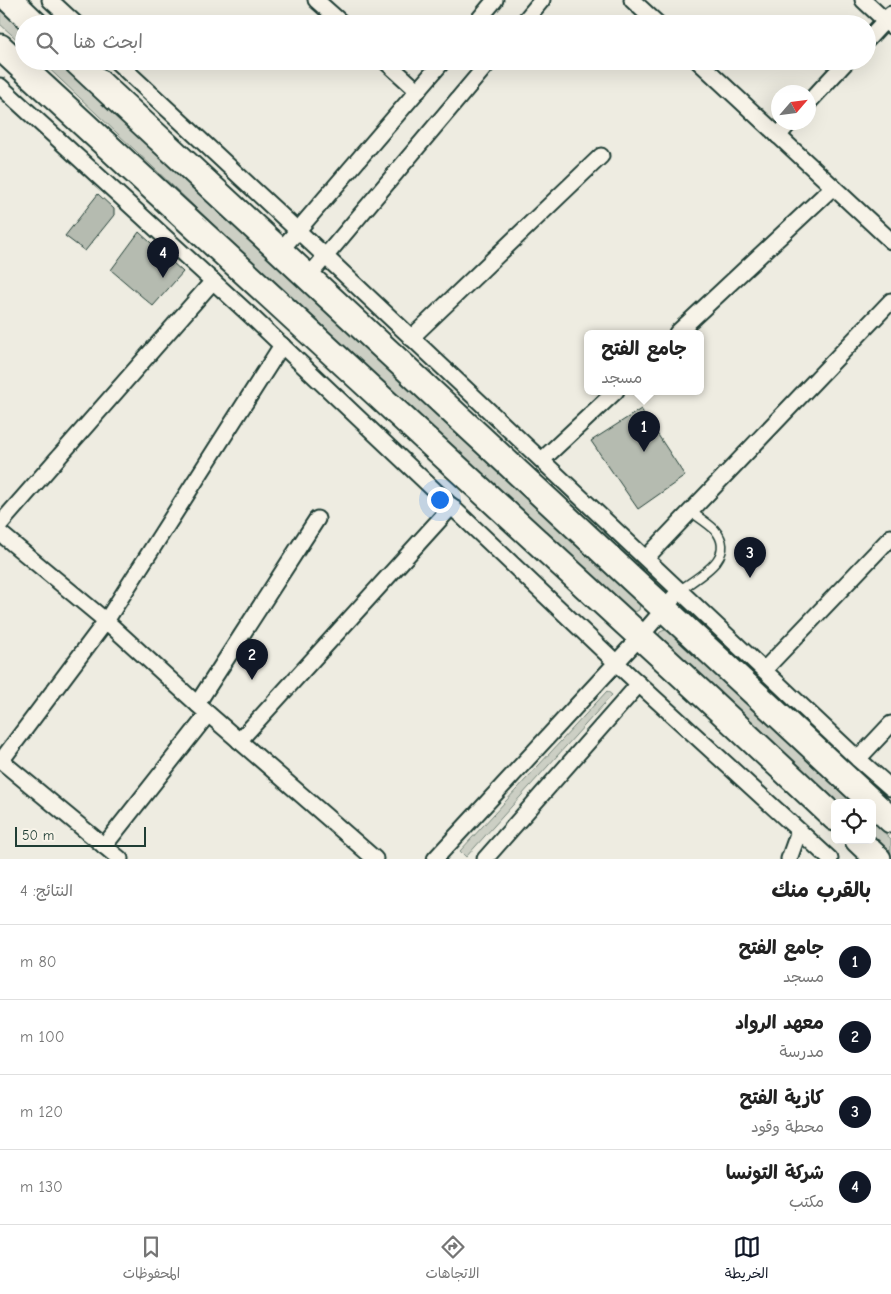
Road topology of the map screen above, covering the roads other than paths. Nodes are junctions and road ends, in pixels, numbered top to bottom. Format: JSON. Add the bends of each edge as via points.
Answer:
{"nodes":[{"id":1,"x":10,"y":0,"type":"edge"},
{"id":2,"x":50,"y":0,"type":"edge"},
{"id":3,"x":316,"y":0,"type":"edge"},
{"id":4,"x":495,"y":0,"type":"edge"},
{"id":5,"x":542,"y":0,"type":"edge"},
{"id":6,"x":632,"y":0,"type":"edge"},
{"id":7,"x":863,"y":0,"type":"edge"},
{"id":8,"x":26,"y":15,"type":"edge"},
{"id":9,"x":66,"y":15,"type":"edge"},
{"id":10,"x":333,"y":15,"type":"edge"},
{"id":11,"x":482,"y":15,"type":"edge"},
{"id":12,"x":530,"y":15,"type":"edge"},
{"id":13,"x":648,"y":15,"type":"edge"},
{"id":14,"x":889,"y":20,"type":"edge"},
{"id":15,"x":876,"y":32,"type":"edge"},
{"id":16,"x":0,"y":47,"type":"edge"},
{"id":17,"x":15,"y":61,"type":"edge"},
{"id":18,"x":25,"y":70,"type":"edge"},
{"id":19,"x":86,"y":70,"type":"edge"},
{"id":20,"x":126,"y":70,"type":"edge"},
{"id":21,"x":395,"y":70,"type":"edge"},
{"id":22,"x":435,"y":70,"type":"edge"},
{"id":23,"x":482,"y":70,"type":"edge"},
{"id":24,"x":708,"y":70,"type":"edge"},
{"id":25,"x":839,"y":70,"type":"edge"},
{"id":26,"x":0,"y":86,"type":"edge"},
{"id":27,"x":418,"y":90,"type":"junction"},
{"id":28,"x":816,"y":94,"type":"edge"},
{"id":29,"x":783,"y":130,"type":"edge"},
{"id":30,"x":778,"y":136,"type":"junction"},
{"id":31,"x":601,"y":156,"type":"dead end"},
{"id":32,"x":833,"y":187,"type":"junction"},
{"id":33,"x":298,"y":231,"type":"junction"},
{"id":34,"x":891,"y":241,"type":"edge"},
{"id":35,"x":280,"y":251,"type":"junction"},
{"id":36,"x":325,"y":256,"type":"junction"},
{"id":37,"x":308,"y":277,"type":"junction"},
{"id":38,"x":213,"y":281,"type":"junction"},
{"id":39,"x":891,"y":301,"type":"edge"},
{"id":40,"x":680,"y":330,"type":"edge"},
{"id":41,"x":412,"y":338,"type":"junction"},
{"id":42,"x":282,"y":345,"type":"junction"},
{"id":43,"x":612,"y":395,"type":"edge"},
{"id":44,"x":542,"y":460,"type":"junction"},
{"id":45,"x":452,"y":506,"type":"junction"},
{"id":46,"x":690,"y":511,"type":"junction"},
{"id":47,"x":317,"y":518,"type":"dead end"},
{"id":48,"x":0,"y":524,"type":"edge"},
{"id":49,"x":0,"y":533,"type":"edge"},
{"id":50,"x":891,"y":536,"type":"edge"},
{"id":51,"x":646,"y":558,"type":"junction"},
{"id":52,"x":672,"y":599,"type":"junction"},
{"id":53,"x":106,"y":621,"type":"junction"},
{"id":54,"x":640,"y":637,"type":"junction"},
{"id":55,"x":616,"y":662,"type":"junction"},
{"id":56,"x":764,"y":670,"type":"junction"},
{"id":57,"x":639,"y":684,"type":"junction"},
{"id":58,"x":197,"y":704,"type":"junction"},
{"id":59,"x":208,"y":714,"type":"junction"},
{"id":60,"x":891,"y":724,"type":"edge"},
{"id":61,"x":240,"y":741,"type":"junction"},
{"id":62,"x":858,"y":759,"type":"junction"},
{"id":63,"x":0,"y":761,"type":"edge"},
{"id":64,"x":891,"y":788,"type":"edge"},
{"id":65,"x":831,"y":814,"type":"edge"},
{"id":66,"x":891,"y":820,"type":"edge"},
{"id":67,"x":799,"y":831,"type":"junction"},
{"id":68,"x":862,"y":844,"type":"edge"},
{"id":69,"x":104,"y":846,"type":"junction"},
{"id":70,"x":486,"y":858,"type":"edge"},
{"id":71,"x":120,"y":859,"type":"edge"},
{"id":72,"x":374,"y":859,"type":"edge"},
{"id":73,"x":435,"y":859,"type":"edge"},
{"id":74,"x":790,"y":859,"type":"edge"},
{"id":75,"x":830,"y":859,"type":"edge"},
{"id":76,"x":878,"y":859,"type":"edge"}],
"edges":[{"from":1,"to":8,"type":"main road"},
{"from":2,"to":9,"type":"street"},
{"from":3,"to":10,"type":"street"},
{"from":4,"to":11,"type":"street"},
{"from":5,"to":12,"type":"street"},
{"from":6,"to":13,"type":"street"},
{"from":7,"to":14,"type":"street"},
{"from":14,"to":15,"type":"street"},
{"from":16,"to":17,"type":"main road"},
{"from":18,"to":54,"type":"main road"},
{"from":19,"to":35,"type":"main road"},
{"from":20,"to":33,"type":"street"},
{"from":21,"to":27,"type":"street"},
{"from":22,"to":27,"type":"street"},
{"from":23,"to":36,"type":"street"},
{"from":24,"to":30,"type":"street"},
{"from":25,"to":28,"type":"street"},
{"from":26,"to":38,"type":"street"},
{"from":27,"to":33,"type":"street"},
{"from":29,"to":30,"type":"street"},
{"from":30,"to":32,"type":"street"},
{"from":31,"to":41,"type":"street"},
{"from":32,"to":34,"type":"street"},
{"from":32,"to":40,"type":"street"},
{"from":33,"to":35,"type":"street"},
{"from":33,"to":36,"type":"street"},
{"from":35,"to":37,"type":"main road"},
{"from":36,"to":37,"type":"street"},
{"from":36,"to":41,"type":"street"},
{"from":37,"to":52,"type":"main road"},
{"from":38,"to":42,"type":"street"},
{"from":38,"to":48,"type":"street"},
{"from":39,"to":46,"type":"street"},
{"from":41,"to":44,"type":"street"},
{"from":42,"to":45,"type":"street"},
{"from":42,"to":53,"type":"street"},
{"from":43,"to":44,"type":"street"},
{"from":44,"to":51,"type":"street"},
{"from":45,"to":55,"type":"street"},
{"from":45,"to":61,"type":"street"},
{"from":46,"to":51,"type":"street"},
{"from":46,"to":52,"type":"lane","via":[[715,530],[722,544],[721,555],[713,566]]},
{"from":47,"to":58,"type":"street"},
{"from":49,"to":53,"type":"street"},
{"from":50,"to":56,"type":"street"},
{"from":51,"to":52,"type":"street"},
{"from":52,"to":54,"type":"street"},
{"from":52,"to":56,"type":"street"},
{"from":52,"to":66,"type":"main road"},
{"from":53,"to":58,"type":"street"},
{"from":53,"to":63,"type":"street"},
{"from":54,"to":55,"type":"street"},
{"from":54,"to":65,"type":"main road"},
{"from":55,"to":57,"type":"street"},
{"from":55,"to":73,"type":"street"},
{"from":56,"to":62,"type":"street"},
{"from":57,"to":67,"type":"street"},
{"from":57,"to":70,"type":"street"},
{"from":58,"to":59,"type":"street"},
{"from":59,"to":61,"type":"street"},
{"from":59,"to":69,"type":"street"},
{"from":60,"to":62,"type":"street"},
{"from":61,"to":72,"type":"street"},
{"from":62,"to":64,"type":"street"},
{"from":63,"to":69,"type":"street"},
{"from":67,"to":74,"type":"street"},
{"from":67,"to":75,"type":"street"},
{"from":68,"to":76,"type":"main road"},
{"from":69,"to":71,"type":"street"}]}
